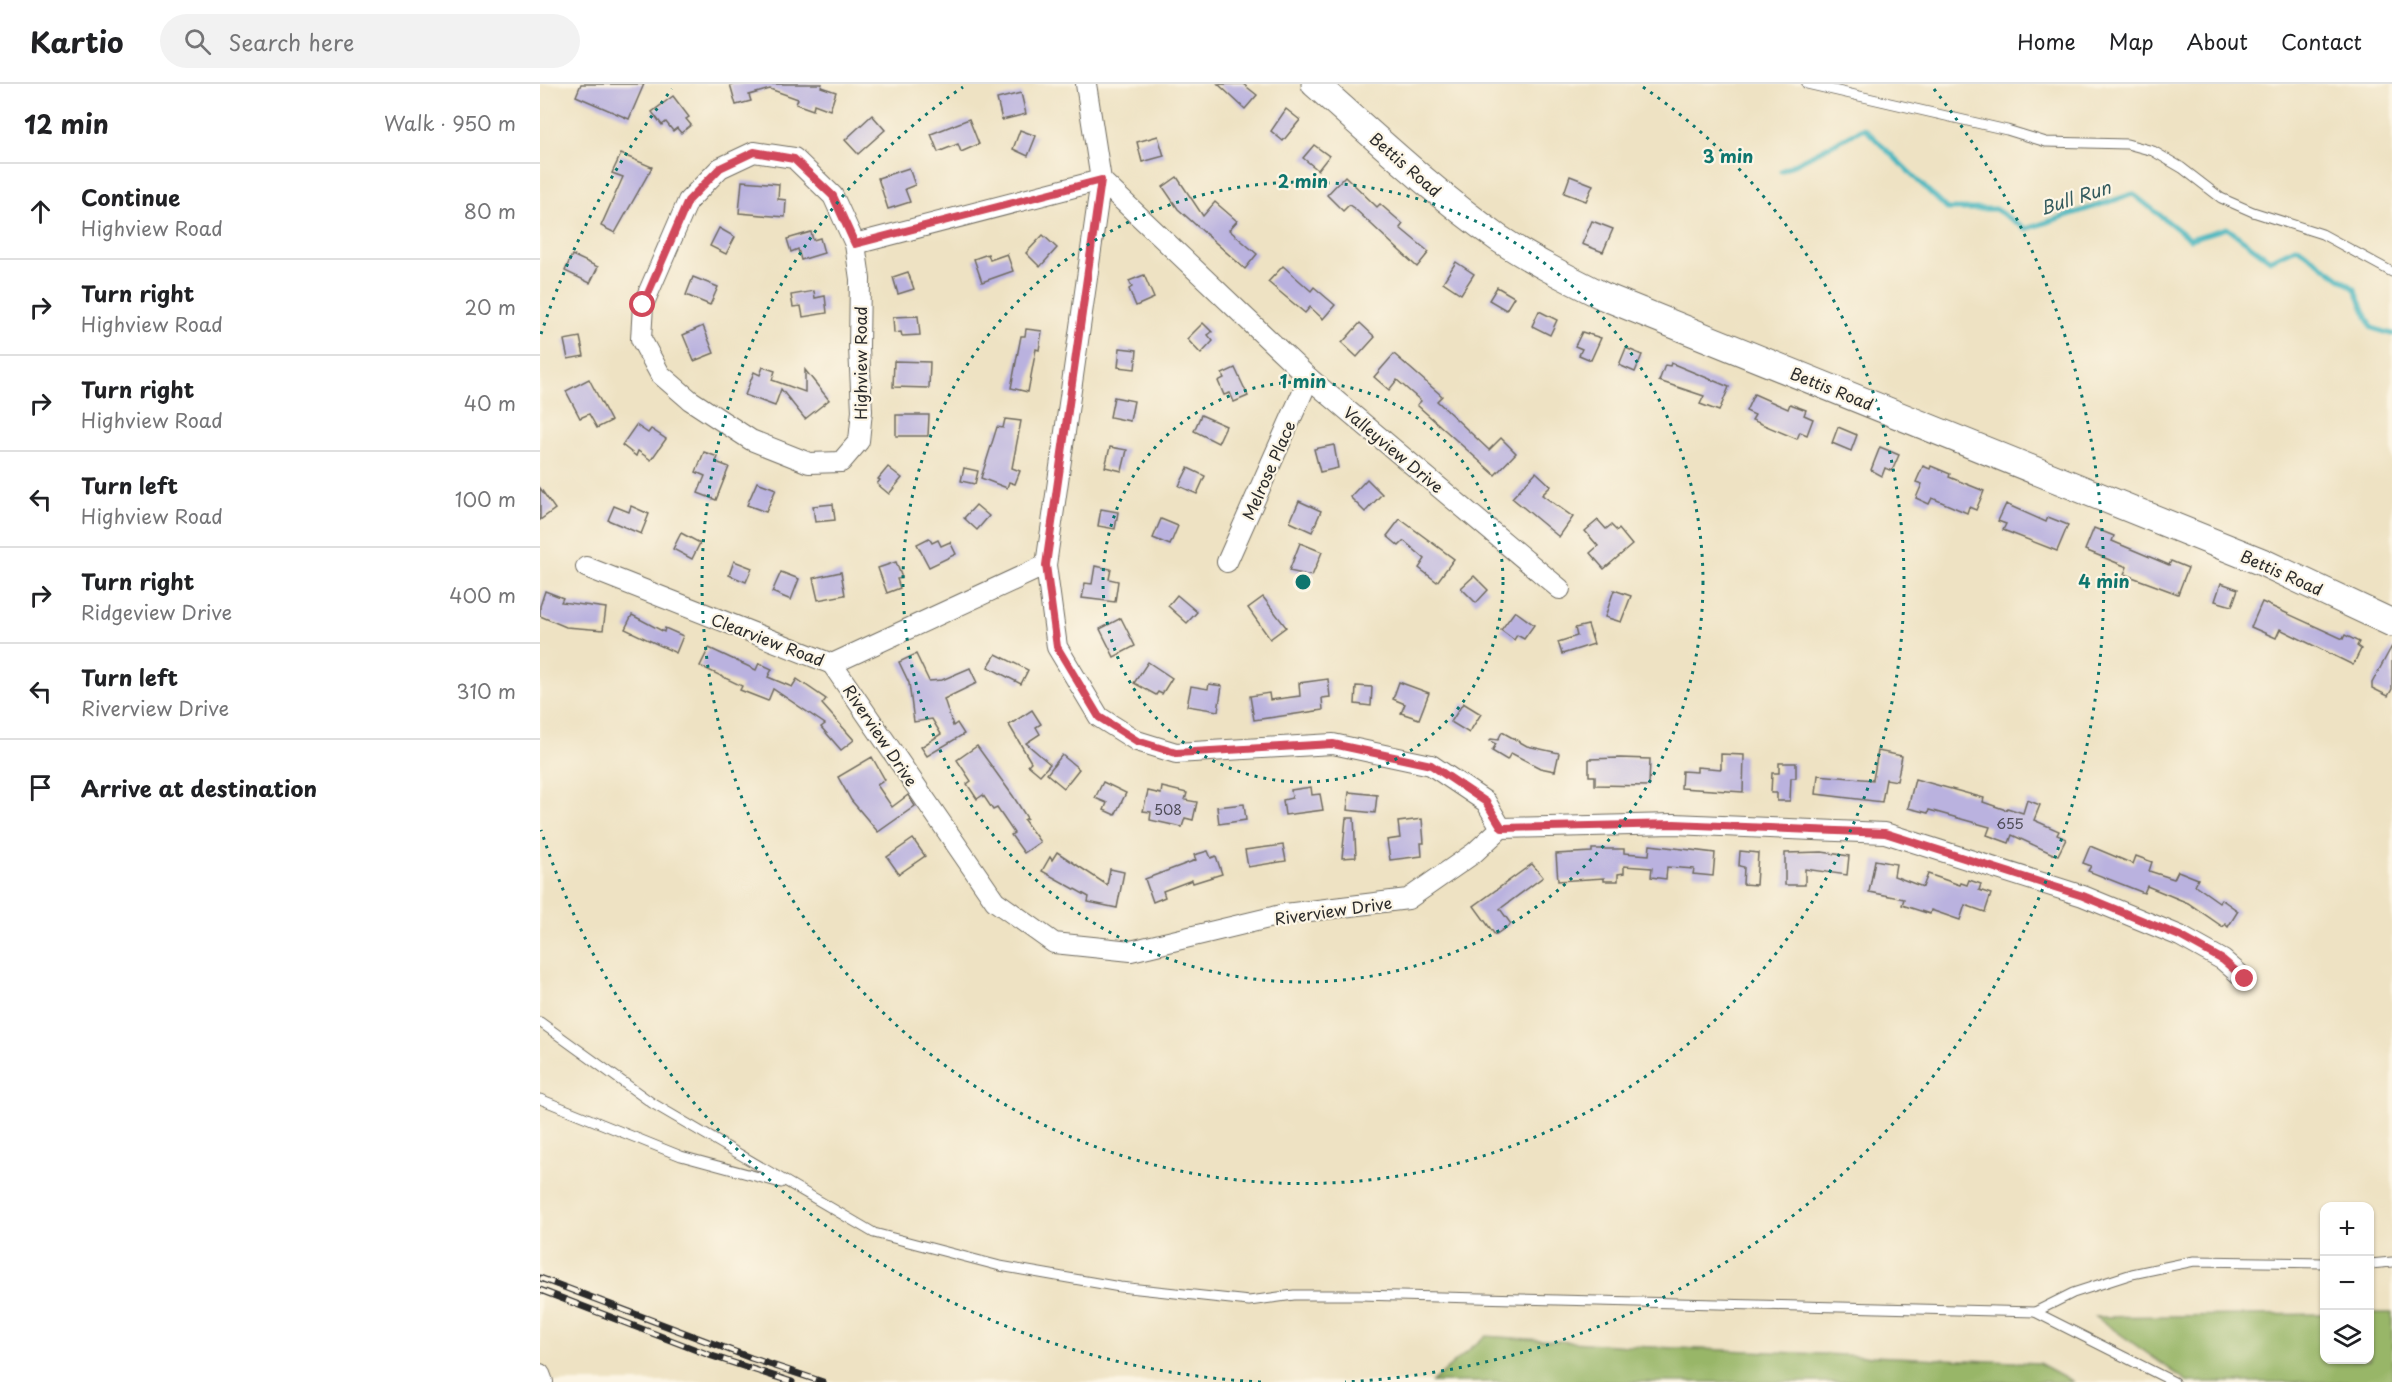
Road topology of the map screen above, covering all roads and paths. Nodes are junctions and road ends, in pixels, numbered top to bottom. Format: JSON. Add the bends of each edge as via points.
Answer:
{"nodes":[{"id":1,"x":1086,"y":84,"type":"edge"},
{"id":2,"x":1315,"y":84,"type":"edge"},
{"id":3,"x":1807,"y":84,"type":"edge"},
{"id":4,"x":1101,"y":180,"type":"junction"},
{"id":5,"x":855,"y":244,"type":"junction"},
{"id":6,"x":2392,"y":272,"type":"edge"},
{"id":7,"x":1309,"y":378,"type":"junction"},
{"id":8,"x":1227,"y":562,"type":"dead end"},
{"id":9,"x":1046,"y":565,"type":"junction"},
{"id":10,"x":586,"y":567,"type":"dead end"},
{"id":11,"x":1560,"y":589,"type":"dead end"},
{"id":12,"x":2392,"y":623,"type":"edge"},
{"id":13,"x":832,"y":664,"type":"junction"},
{"id":14,"x":1502,"y":828,"type":"junction"},
{"id":15,"x":2245,"y":979,"type":"dead end"},
{"id":16,"x":540,"y":1022,"type":"edge"},
{"id":17,"x":540,"y":1099,"type":"edge"},
{"id":18,"x":788,"y":1184,"type":"junction"},
{"id":19,"x":2392,"y":1262,"type":"edge"},
{"id":20,"x":2320,"y":1263,"type":"edge"},
{"id":21,"x":2374,"y":1264,"type":"edge"},
{"id":22,"x":2036,"y":1312,"type":"junction"},
{"id":23,"x":540,"y":1374,"type":"edge"},
{"id":24,"x":543,"y":1382,"type":"edge"},
{"id":25,"x":2174,"y":1382,"type":"edge"}],
"edges":[{"from":1,"to":4,"type":"street"},
{"from":2,"to":12,"type":"street","name":"Bettis Road","via":[[1446,199],[1550,270],[1603,296],[2262,562]]},
{"from":3,"to":6,"type":"lane","via":[[2046,142],[2127,144],[2152,151],[2222,198],[2322,234]]},
{"from":4,"to":5,"type":"street"},
{"from":4,"to":7,"type":"street","name":"Valleyview Drive"},
{"from":4,"to":9,"type":"street"},
{"from":5,"to":5,"type":"street","name":"Highview Road","via":[[833,196],[794,159],[754,152],[720,168],[688,201],[643,305],[641,339],[660,374],[690,400],[751,440],[809,463],[841,462],[859,441],[862,411],[861,279]]},
{"from":7,"to":8,"type":"street","name":"Melrose Place"},
{"from":7,"to":11,"type":"street","name":"Valleyview Drive"},
{"from":9,"to":13,"type":"street","name":"Clearview Road"},
{"from":9,"to":14,"type":"street","via":[[1057,647],[1099,717],[1137,741],[1176,753],[1333,744],[1431,765],[1486,802]]},
{"from":10,"to":13,"type":"street","name":"Clearview Road"},
{"from":13,"to":14,"type":"street","name":"Riverview Drive","via":[[995,901],[1054,943],[1131,951],[1285,914],[1408,899],[1474,853]]},
{"from":14,"to":15,"type":"street","via":[[1674,824],[1885,833],[2094,901],[2180,936],[2223,960]]},
{"from":16,"to":18,"type":"lane","via":[[652,1103]]},
{"from":17,"to":18,"type":"lane","via":[[681,1156]]},
{"from":18,"to":22,"type":"lane","via":[[874,1233],[1000,1266],[1120,1287],[1249,1301],[1294,1295],[1359,1295]]},
{"from":19,"to":21,"type":"lane"},
{"from":20,"to":22,"type":"lane","via":[[2194,1261],[2132,1274],[2073,1293]]},
{"from":22,"to":25,"type":"lane"},
{"from":23,"to":24,"type":"street"}]}
